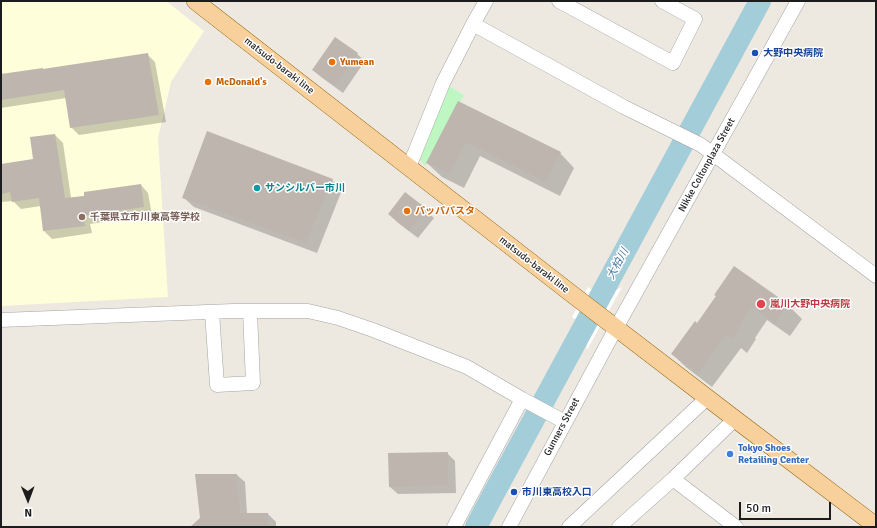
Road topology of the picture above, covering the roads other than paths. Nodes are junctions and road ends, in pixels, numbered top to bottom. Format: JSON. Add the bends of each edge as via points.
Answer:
{"nodes":[{"id":1,"x":195,"y":1,"type":"edge"},
{"id":2,"x":486,"y":1,"type":"edge"},
{"id":3,"x":559,"y":1,"type":"edge"},
{"id":4,"x":662,"y":1,"type":"edge"},
{"id":5,"x":798,"y":1,"type":"edge"},
{"id":6,"x":473,"y":24,"type":"junction"},
{"id":7,"x":713,"y":154,"type":"junction"},
{"id":8,"x":409,"y":167,"type":"junction"},
{"id":9,"x":876,"y":276,"type":"edge"},
{"id":10,"x":250,"y":311,"type":"junction"},
{"id":11,"x":212,"y":312,"type":"junction"},
{"id":12,"x":1,"y":320,"type":"edge"},
{"id":13,"x":611,"y":324,"type":"junction"},
{"id":14,"x":707,"y":398,"type":"junction"},
{"id":15,"x":522,"y":399,"type":"junction"},
{"id":16,"x":734,"y":420,"type":"junction"},
{"id":17,"x":565,"y":422,"type":"junction"},
{"id":18,"x":673,"y":479,"type":"junction"},
{"id":19,"x":623,"y":526,"type":"edge"},
{"id":20,"x":876,"y":526,"type":"edge"},
{"id":21,"x":454,"y":527,"type":"edge"},
{"id":22,"x":509,"y":527,"type":"edge"},
{"id":23,"x":570,"y":527,"type":"edge"},
{"id":24,"x":736,"y":527,"type":"edge"}],
"edges":[{"from":1,"to":8,"type":"main road","name":"matsudo-baraki line"},
{"from":2,"to":6,"type":"street"},
{"from":3,"to":4,"type":"street","via":[[673,62],[696,19]]},
{"from":5,"to":7,"type":"street","name":"Nikke Coltonplaza Street"},
{"from":6,"to":7,"type":"street","via":[[624,107],[701,145]]},
{"from":6,"to":8,"type":"street","via":[[443,83]]},
{"from":7,"to":9,"type":"street"},
{"from":7,"to":13,"type":"street","name":"Nikke Coltonplaza Street"},
{"from":8,"to":13,"type":"main road","name":"matsudo-baraki line"},
{"from":10,"to":11,"type":"street"},
{"from":10,"to":11,"type":"street","via":[[253,383],[217,385]]},
{"from":10,"to":15,"type":"street","via":[[308,311],[338,318],[467,367]]},
{"from":11,"to":12,"type":"street"},
{"from":13,"to":14,"type":"main road","name":"matsudo-baraki line"},
{"from":13,"to":17,"type":"street","name":"Gunners Street"},
{"from":14,"to":16,"type":"main road","name":"matsudo-baraki line"},
{"from":14,"to":23,"type":"street"},
{"from":15,"to":17,"type":"street"},
{"from":15,"to":21,"type":"street"},
{"from":16,"to":18,"type":"street"},
{"from":16,"to":20,"type":"main road","name":"matsudo-baraki line"},
{"from":17,"to":22,"type":"street","name":"Gunners Street"},
{"from":18,"to":19,"type":"street"},
{"from":18,"to":24,"type":"street"}]}
